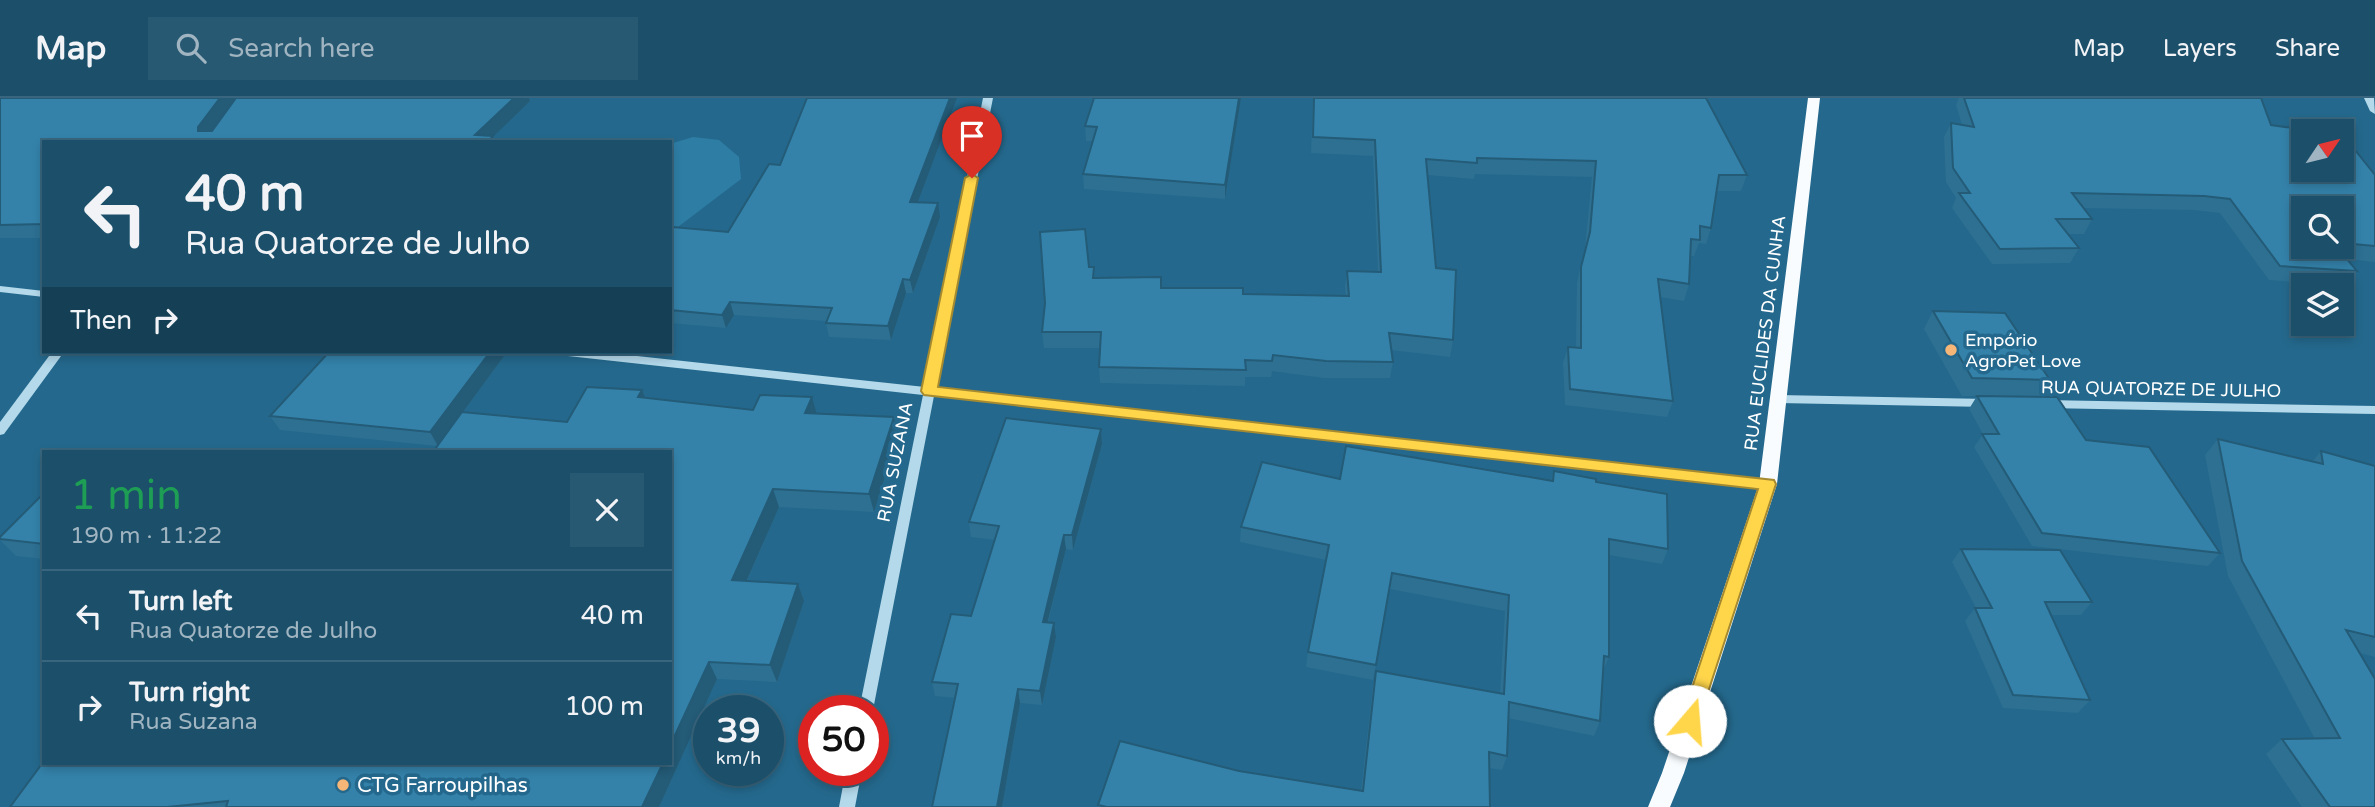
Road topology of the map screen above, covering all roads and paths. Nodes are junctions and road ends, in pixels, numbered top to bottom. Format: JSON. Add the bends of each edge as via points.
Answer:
{"nodes":[{"id":1,"x":988,"y":98,"type":"edge"},
{"id":2,"x":1814,"y":98,"type":"edge"},
{"id":3,"x":2369,"y":98,"type":"edge"},
{"id":4,"x":2375,"y":111,"type":"edge"},
{"id":5,"x":0,"y":289,"type":"edge"},
{"id":6,"x":42,"y":294,"type":"edge"},
{"id":7,"x":57,"y":354,"type":"edge"},
{"id":8,"x":587,"y":354,"type":"edge"},
{"id":9,"x":929,"y":391,"type":"junction"},
{"id":10,"x":1779,"y":399,"type":"junction"},
{"id":11,"x":1996,"y":403,"type":"edge"},
{"id":12,"x":2036,"y":404,"type":"edge"},
{"id":13,"x":2375,"y":410,"type":"edge"},
{"id":14,"x":0,"y":431,"type":"edge"},
{"id":15,"x":1768,"y":484,"type":"junction"},
{"id":16,"x":869,"y":695,"type":"edge"},
{"id":17,"x":851,"y":786,"type":"edge"},
{"id":18,"x":847,"y":807,"type":"edge"},
{"id":19,"x":1659,"y":807,"type":"edge"}],
"edges":[{"from":1,"to":9,"type":"street","name":"RUA SUZANA"},
{"from":2,"to":10,"type":"main road","name":"RUA EUCLIDES DA CUNHA"},
{"from":3,"to":4,"type":"street"},
{"from":5,"to":6,"type":"street"},
{"from":7,"to":14,"type":"street"},
{"from":8,"to":9,"type":"street"},
{"from":9,"to":15,"type":"street"},
{"from":9,"to":16,"type":"street","name":"RUA SUZANA"},
{"from":10,"to":11,"type":"street"},
{"from":10,"to":15,"type":"main road","name":"RUA EUCLIDES DA CUNHA"},
{"from":12,"to":13,"type":"street","name":"RUA QUATORZE DE JULHO"},
{"from":15,"to":19,"type":"main road","name":"RUA EUCLIDES DA CUNHA"},
{"from":17,"to":18,"type":"street"}]}
